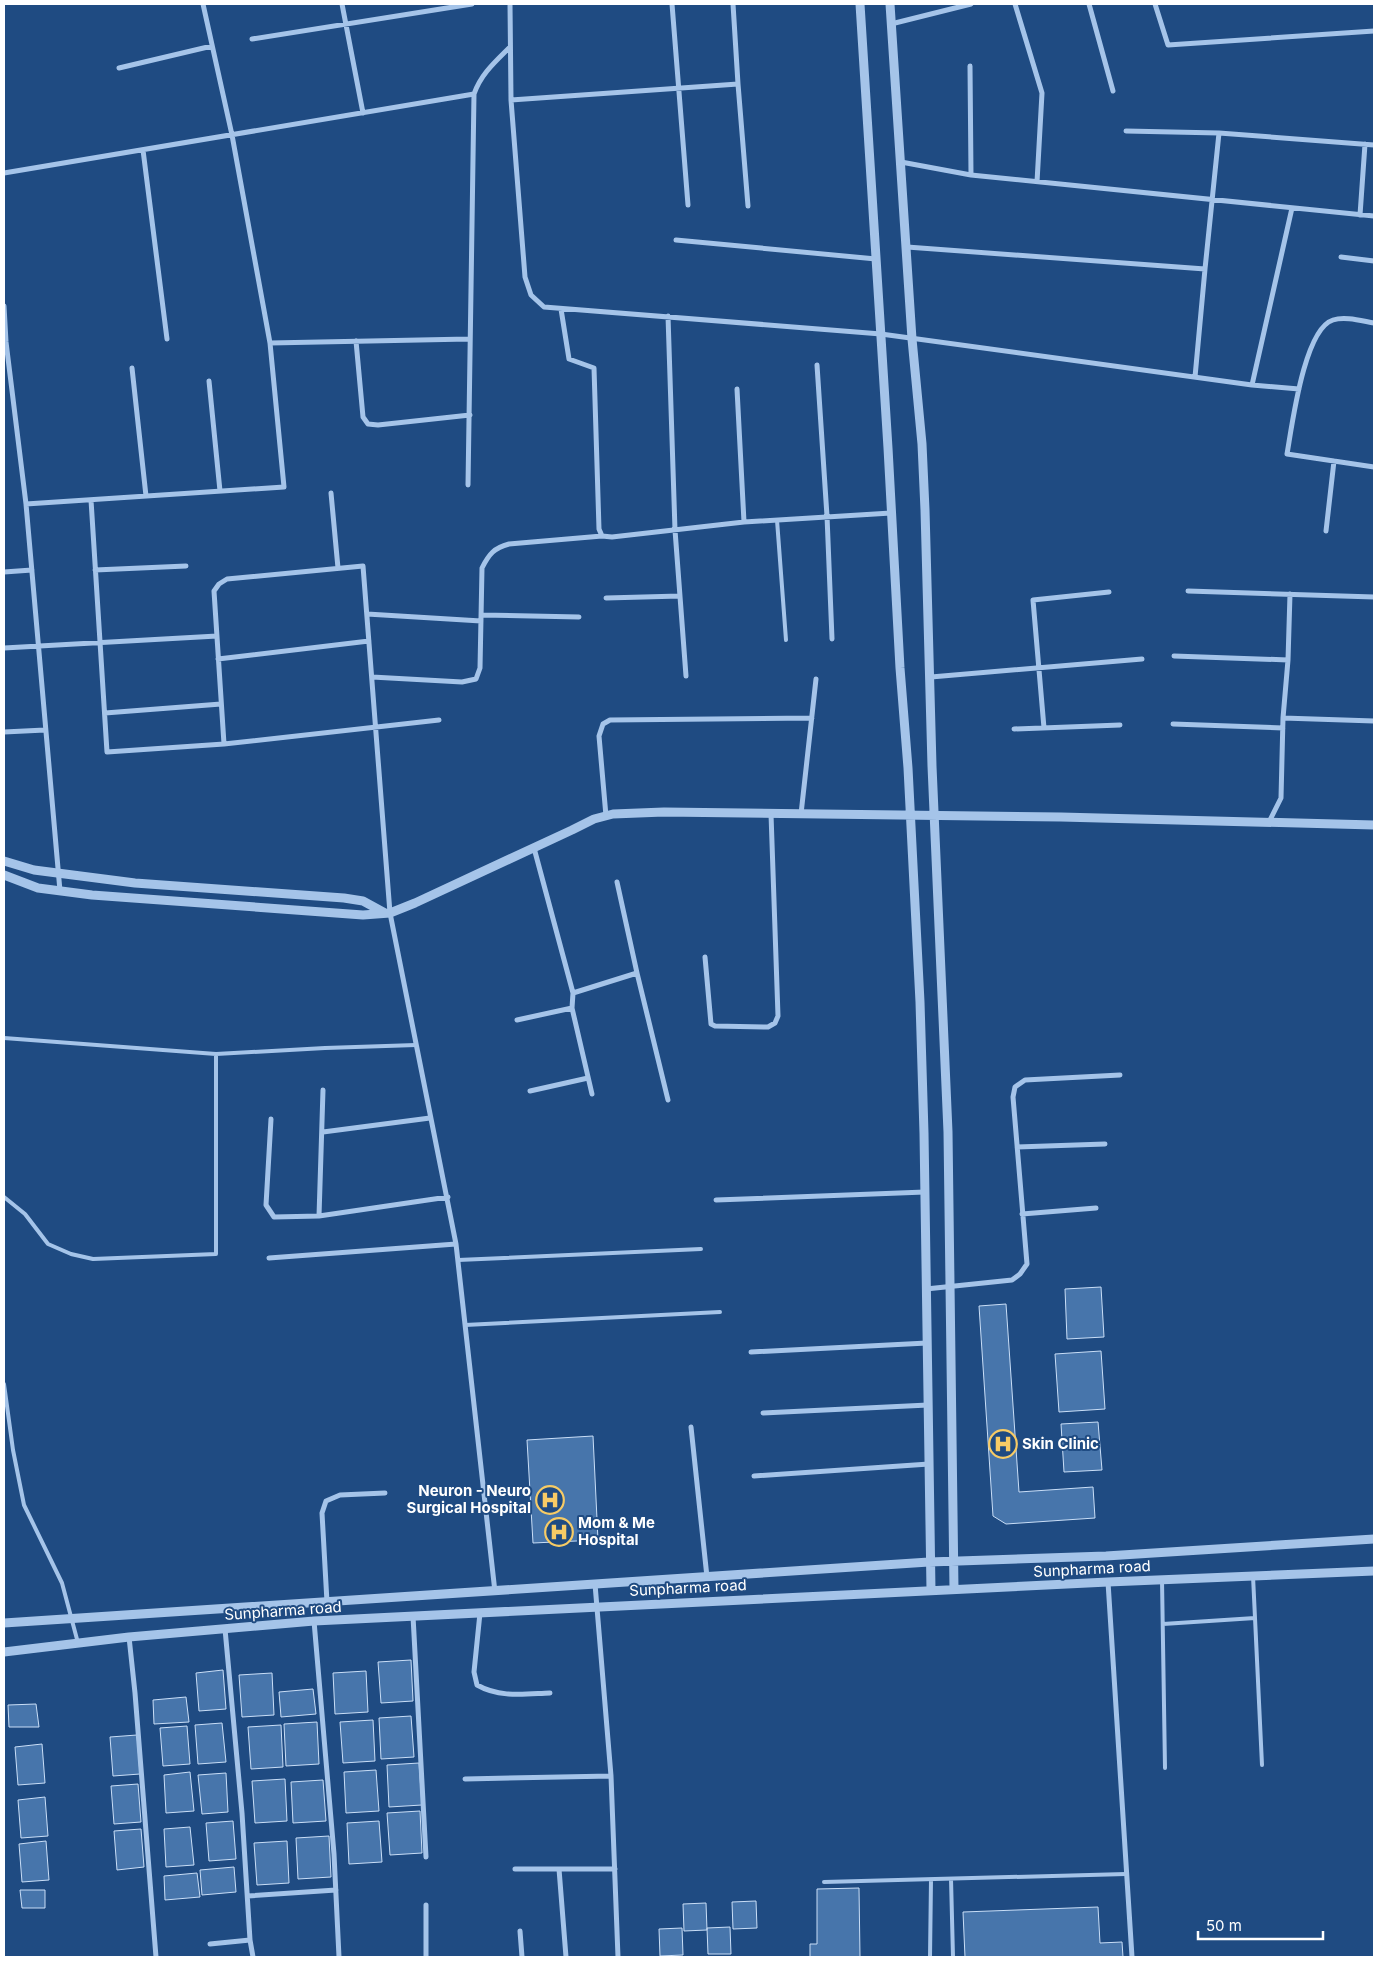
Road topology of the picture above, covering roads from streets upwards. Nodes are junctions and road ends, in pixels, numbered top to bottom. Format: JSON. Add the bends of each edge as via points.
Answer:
{"nodes":[{"id":1,"x":202,"y":4,"type":"edge"},
{"id":2,"x":342,"y":4,"type":"edge"},
{"id":3,"x":472,"y":4,"type":"edge"},
{"id":4,"x":510,"y":4,"type":"edge"},
{"id":5,"x":672,"y":4,"type":"edge"},
{"id":6,"x":733,"y":4,"type":"edge"},
{"id":7,"x":860,"y":4,"type":"edge"},
{"id":8,"x":890,"y":4,"type":"edge"},
{"id":9,"x":971,"y":4,"type":"edge"},
{"id":10,"x":1015,"y":4,"type":"edge"},
{"id":11,"x":1089,"y":4,"type":"edge"},
{"id":12,"x":1155,"y":4,"type":"edge"},
{"id":13,"x":891,"y":24,"type":"junction"},
{"id":14,"x":346,"y":25,"type":"junction"},
{"id":15,"x":1374,"y":31,"type":"edge"},
{"id":16,"x":252,"y":39,"type":"dead end"},
{"id":17,"x":212,"y":46,"type":"junction"},
{"id":18,"x":510,"y":47,"type":"junction"},
{"id":19,"x":970,"y":66,"type":"dead end"},
{"id":20,"x":118,"y":68,"type":"dead end"},
{"id":21,"x":738,"y":84,"type":"junction"},
{"id":22,"x":679,"y":88,"type":"junction"},
{"id":23,"x":1113,"y":91,"type":"dead end"},
{"id":24,"x":474,"y":94,"type":"junction"},
{"id":25,"x":511,"y":100,"type":"junction"},
{"id":26,"x":363,"y":113,"type":"junction"},
{"id":27,"x":1126,"y":131,"type":"dead end"},
{"id":28,"x":1219,"y":133,"type":"junction"},
{"id":29,"x":232,"y":135,"type":"junction"},
{"id":30,"x":1365,"y":144,"type":"junction"},
{"id":31,"x":1374,"y":145,"type":"edge"},
{"id":32,"x":143,"y":150,"type":"junction"},
{"id":33,"x":901,"y":162,"type":"junction"},
{"id":34,"x":4,"y":173,"type":"edge"},
{"id":35,"x":971,"y":175,"type":"junction"},
{"id":36,"x":1038,"y":182,"type":"junction"},
{"id":37,"x":1212,"y":200,"type":"junction"},
{"id":38,"x":688,"y":204,"type":"dead end"},
{"id":39,"x":748,"y":206,"type":"dead end"},
{"id":40,"x":1292,"y":208,"type":"junction"},
{"id":41,"x":1360,"y":215,"type":"junction"},
{"id":42,"x":1374,"y":216,"type":"edge"},
{"id":43,"x":676,"y":240,"type":"dead end"},
{"id":44,"x":907,"y":247,"type":"junction"},
{"id":45,"x":1341,"y":256,"type":"dead end"},
{"id":46,"x":877,"y":259,"type":"junction"},
{"id":47,"x":1374,"y":261,"type":"edge"},
{"id":48,"x":1205,"y":269,"type":"junction"},
{"id":49,"x":4,"y":306,"type":"edge"},
{"id":50,"x":561,"y":309,"type":"junction"},
{"id":51,"x":668,"y":316,"type":"junction"},
{"id":52,"x":1374,"y":323,"type":"edge"},
{"id":53,"x":881,"y":334,"type":"junction"},
{"id":54,"x":167,"y":339,"type":"dead end"},
{"id":55,"x":470,"y":339,"type":"junction"},
{"id":56,"x":912,"y":339,"type":"junction"},
{"id":57,"x":356,"y":341,"type":"junction"},
{"id":58,"x":5,"y":342,"type":"edge"},
{"id":59,"x":270,"y":343,"type":"junction"},
{"id":60,"x":817,"y":365,"type":"dead end"},
{"id":61,"x":132,"y":368,"type":"dead end"},
{"id":62,"x":1195,"y":377,"type":"junction"},
{"id":63,"x":208,"y":381,"type":"dead end"},
{"id":64,"x":1252,"y":386,"type":"junction"},
{"id":65,"x":737,"y":388,"type":"dead end"},
{"id":66,"x":1299,"y":389,"type":"junction"},
{"id":67,"x":470,"y":415,"type":"junction"},
{"id":68,"x":1334,"y":461,"type":"junction"},
{"id":69,"x":1374,"y":467,"type":"edge"},
{"id":70,"x":468,"y":485,"type":"dead end"},
{"id":71,"x":220,"y":491,"type":"junction"},
{"id":72,"x":331,"y":493,"type":"dead end"},
{"id":73,"x":146,"y":496,"type":"junction"},
{"id":74,"x":91,"y":500,"type":"junction"},
{"id":75,"x":26,"y":504,"type":"junction"},
{"id":76,"x":891,"y":513,"type":"junction"},
{"id":77,"x":827,"y":516,"type":"junction"},
{"id":78,"x":744,"y":522,"type":"junction"},
{"id":79,"x":675,"y":530,"type":"junction"},
{"id":80,"x":1326,"y":531,"type":"dead end"},
{"id":81,"x":602,"y":536,"type":"junction"},
{"id":82,"x":186,"y":566,"type":"dead end"},
{"id":83,"x":338,"y":568,"type":"junction"},
{"id":84,"x":32,"y":570,"type":"junction"},
{"id":85,"x":95,"y":570,"type":"junction"},
{"id":86,"x":4,"y":572,"type":"edge"},
{"id":87,"x":1188,"y":591,"type":"dead end"},
{"id":88,"x":1108,"y":592,"type":"dead end"},
{"id":89,"x":1290,"y":594,"type":"junction"},
{"id":90,"x":680,"y":596,"type":"junction"},
{"id":91,"x":1374,"y":597,"type":"edge"},
{"id":92,"x":606,"y":598,"type":"dead end"},
{"id":93,"x":367,"y":614,"type":"junction"},
{"id":94,"x":481,"y":618,"type":"junction"},
{"id":95,"x":579,"y":618,"type":"dead end"},
{"id":96,"x":216,"y":636,"type":"junction"},
{"id":97,"x":832,"y":639,"type":"dead end"},
{"id":98,"x":369,"y":641,"type":"junction"},
{"id":99,"x":100,"y":643,"type":"junction"},
{"id":100,"x":38,"y":646,"type":"junction"},
{"id":101,"x":4,"y":648,"type":"edge"},
{"id":102,"x":1174,"y":656,"type":"dead end"},
{"id":103,"x":218,"y":659,"type":"junction"},
{"id":104,"x":1142,"y":659,"type":"dead end"},
{"id":105,"x":1288,"y":660,"type":"junction"},
{"id":106,"x":1038,"y":669,"type":"junction"},
{"id":107,"x":686,"y":676,"type":"dead end"},
{"id":108,"x":372,"y":677,"type":"junction"},
{"id":109,"x":931,"y":677,"type":"junction"},
{"id":110,"x":816,"y":679,"type":"dead end"},
{"id":111,"x":221,"y":704,"type":"junction"},
{"id":112,"x":105,"y":713,"type":"junction"},
{"id":113,"x":812,"y":718,"type":"junction"},
{"id":114,"x":1283,"y":718,"type":"junction"},
{"id":115,"x":440,"y":720,"type":"dead end"},
{"id":116,"x":1374,"y":722,"type":"edge"},
{"id":117,"x":1173,"y":724,"type":"dead end"},
{"id":118,"x":1120,"y":725,"type":"dead end"},
{"id":119,"x":376,"y":727,"type":"junction"},
{"id":120,"x":1044,"y":728,"type":"junction"},
{"id":121,"x":1283,"y":728,"type":"junction"},
{"id":122,"x":45,"y":730,"type":"junction"},
{"id":123,"x":1014,"y":730,"type":"dead end"},
{"id":124,"x":4,"y":732,"type":"edge"},
{"id":125,"x":224,"y":744,"type":"junction"},
{"id":126,"x":771,"y":814,"type":"junction"},
{"id":127,"x":801,"y":814,"type":"junction"},
{"id":128,"x":911,"y":815,"type":"junction"},
{"id":129,"x":934,"y":815,"type":"junction"},
{"id":130,"x":606,"y":816,"type":"junction"},
{"id":131,"x":1269,"y":822,"type":"junction"},
{"id":132,"x":1374,"y":825,"type":"edge"},
{"id":133,"x":534,"y":848,"type":"junction"},
{"id":134,"x":4,"y":861,"type":"edge"},
{"id":135,"x":57,"y":874,"type":"junction"},
{"id":136,"x":4,"y":875,"type":"edge"},
{"id":137,"x":617,"y":882,"type":"dead end"},
{"id":138,"x":60,"y":891,"type":"junction"},
{"id":139,"x":387,"y":913,"type":"junction"},
{"id":140,"x":705,"y":957,"type":"dead end"},
{"id":141,"x":637,"y":974,"type":"junction"},
{"id":142,"x":573,"y":993,"type":"junction"},
{"id":143,"x":572,"y":1008,"type":"junction"},
{"id":144,"x":517,"y":1020,"type":"dead end"},
{"id":145,"x":1120,"y":1076,"type":"dead end"},
{"id":146,"x":588,"y":1078,"type":"junction"},
{"id":147,"x":323,"y":1090,"type":"dead end"},
{"id":148,"x":530,"y":1091,"type":"dead end"},
{"id":149,"x":592,"y":1094,"type":"dead end"},
{"id":150,"x":668,"y":1100,"type":"dead end"},
{"id":151,"x":271,"y":1118,"type":"dead end"},
{"id":152,"x":430,"y":1118,"type":"junction"},
{"id":153,"x":323,"y":1132,"type":"junction"},
{"id":154,"x":1106,"y":1144,"type":"dead end"},
{"id":155,"x":1017,"y":1147,"type":"junction"},
{"id":156,"x":925,"y":1192,"type":"junction"},
{"id":157,"x":448,"y":1197,"type":"junction"},
{"id":158,"x":716,"y":1200,"type":"dead end"},
{"id":159,"x":1096,"y":1208,"type":"dead end"},
{"id":160,"x":1022,"y":1214,"type":"junction"},
{"id":161,"x":320,"y":1216,"type":"junction"},
{"id":162,"x":456,"y":1244,"type":"junction"},
{"id":163,"x":269,"y":1258,"type":"dead end"},
{"id":164,"x":950,"y":1288,"type":"junction"},
{"id":165,"x":926,"y":1289,"type":"junction"},
{"id":166,"x":927,"y":1343,"type":"junction"},
{"id":167,"x":751,"y":1352,"type":"dead end"},
{"id":168,"x":928,"y":1405,"type":"junction"},
{"id":169,"x":763,"y":1413,"type":"dead end"},
{"id":170,"x":691,"y":1427,"type":"dead end"},
{"id":171,"x":929,"y":1464,"type":"junction"},
{"id":172,"x":754,"y":1476,"type":"dead end"},
{"id":173,"x":385,"y":1493,"type":"dead end"},
{"id":174,"x":1374,"y":1539,"type":"edge"},
{"id":175,"x":953,"y":1561,"type":"junction"},
{"id":176,"x":929,"y":1562,"type":"junction"},
{"id":177,"x":1374,"y":1571,"type":"edge"},
{"id":178,"x":707,"y":1576,"type":"junction"},
{"id":179,"x":1108,"y":1582,"type":"junction"},
{"id":180,"x":596,"y":1584,"type":"junction"},
{"id":181,"x":954,"y":1589,"type":"junction"},
{"id":182,"x":931,"y":1590,"type":"junction"},
{"id":183,"x":495,"y":1592,"type":"junction"},
{"id":184,"x":327,"y":1602,"type":"junction"},
{"id":185,"x":597,"y":1606,"type":"junction"},
{"id":186,"x":480,"y":1613,"type":"junction"},
{"id":187,"x":413,"y":1616,"type":"junction"},
{"id":188,"x":314,"y":1621,"type":"junction"},
{"id":189,"x":4,"y":1623,"type":"edge"},
{"id":190,"x":225,"y":1629,"type":"junction"},
{"id":191,"x":129,"y":1636,"type":"junction"},
{"id":192,"x":4,"y":1652,"type":"edge"},
{"id":193,"x":550,"y":1693,"type":"dead end"},
{"id":194,"x":611,"y":1776,"type":"junction"},
{"id":195,"x":465,"y":1778,"type":"dead end"},
{"id":196,"x":426,"y":1857,"type":"dead end"},
{"id":197,"x":515,"y":1869,"type":"dead end"},
{"id":198,"x":559,"y":1869,"type":"junction"},
{"id":199,"x":615,"y":1869,"type":"junction"},
{"id":200,"x":336,"y":1890,"type":"junction"},
{"id":201,"x":248,"y":1896,"type":"junction"},
{"id":202,"x":426,"y":1905,"type":"dead end"},
{"id":203,"x":520,"y":1931,"type":"dead end"},
{"id":204,"x":250,"y":1940,"type":"junction"},
{"id":205,"x":210,"y":1944,"type":"dead end"},
{"id":206,"x":156,"y":1957,"type":"edge"},
{"id":207,"x":253,"y":1957,"type":"edge"},
{"id":208,"x":339,"y":1957,"type":"edge"},
{"id":209,"x":426,"y":1957,"type":"edge"},
{"id":210,"x":522,"y":1957,"type":"edge"},
{"id":211,"x":566,"y":1957,"type":"edge"},
{"id":212,"x":618,"y":1957,"type":"edge"},
{"id":213,"x":1132,"y":1957,"type":"edge"}],
"edges":[{"from":1,"to":17,"type":"street"},
{"from":2,"to":14,"type":"street"},
{"from":3,"to":14,"type":"street"},
{"from":4,"to":18,"type":"street"},
{"from":5,"to":22,"type":"street"},
{"from":6,"to":21,"type":"street"},
{"from":7,"to":46,"type":"street"},
{"from":8,"to":13,"type":"street"},
{"from":9,"to":13,"type":"street"},
{"from":10,"to":36,"type":"street","via":[[1042,93]]},
{"from":11,"to":23,"type":"street"},
{"from":12,"to":15,"type":"street","via":[[1168,45]]},
{"from":13,"to":33,"type":"street"},
{"from":14,"to":16,"type":"street"},
{"from":14,"to":26,"type":"street"},
{"from":17,"to":20,"type":"street"},
{"from":17,"to":29,"type":"street"},
{"from":18,"to":24,"type":"street","via":[[485,72]]},
{"from":18,"to":25,"type":"street"},
{"from":19,"to":35,"type":"street"},
{"from":21,"to":22,"type":"street"},
{"from":21,"to":39,"type":"street"},
{"from":22,"to":25,"type":"street"},
{"from":22,"to":38,"type":"street"},
{"from":24,"to":26,"type":"street"},
{"from":24,"to":55,"type":"street"},
{"from":25,"to":50,"type":"street","via":[[525,277],[530,295],[544,306]]},
{"from":26,"to":29,"type":"street"},
{"from":27,"to":28,"type":"street"},
{"from":28,"to":30,"type":"street"},
{"from":28,"to":37,"type":"street"},
{"from":29,"to":32,"type":"street"},
{"from":29,"to":59,"type":"street"},
{"from":30,"to":31,"type":"street"},
{"from":30,"to":41,"type":"street"},
{"from":32,"to":34,"type":"street"},
{"from":32,"to":54,"type":"street"},
{"from":33,"to":35,"type":"street"},
{"from":33,"to":44,"type":"street"},
{"from":35,"to":36,"type":"street"},
{"from":36,"to":37,"type":"street"},
{"from":37,"to":40,"type":"street"},
{"from":37,"to":48,"type":"street"},
{"from":40,"to":41,"type":"street"},
{"from":40,"to":64,"type":"street"},
{"from":41,"to":42,"type":"street"},
{"from":43,"to":46,"type":"street"},
{"from":44,"to":48,"type":"street"},
{"from":44,"to":56,"type":"street"},
{"from":45,"to":47,"type":"street"},
{"from":46,"to":53,"type":"street"},
{"from":48,"to":62,"type":"street"},
{"from":49,"to":58,"type":"street"},
{"from":50,"to":51,"type":"street"},
{"from":50,"to":81,"type":"street","via":[[569,359],[594,368],[598,529]]},
{"from":51,"to":53,"type":"street"},
{"from":51,"to":79,"type":"street"},
{"from":52,"to":66,"type":"street","via":[[1345,319],[1323,325],[1308,352]]},
{"from":53,"to":56,"type":"street"},
{"from":53,"to":76,"type":"street"},
{"from":55,"to":57,"type":"street"},
{"from":55,"to":67,"type":"street"},
{"from":56,"to":62,"type":"street"},
{"from":56,"to":109,"type":"street","via":[[922,444]]},
{"from":57,"to":59,"type":"street"},
{"from":57,"to":67,"type":"street","via":[[363,417],[368,424]]},
{"from":58,"to":75,"type":"street"},
{"from":59,"to":71,"type":"street","via":[[284,487]]},
{"from":60,"to":77,"type":"street"},
{"from":61,"to":73,"type":"street"},
{"from":62,"to":64,"type":"street"},
{"from":63,"to":71,"type":"street"},
{"from":64,"to":66,"type":"street"},
{"from":65,"to":78,"type":"street"},
{"from":66,"to":68,"type":"street","via":[[1287,454]]},
{"from":67,"to":70,"type":"street"},
{"from":68,"to":69,"type":"street"},
{"from":68,"to":80,"type":"street"},
{"from":71,"to":73,"type":"street"},
{"from":72,"to":83,"type":"street"},
{"from":73,"to":74,"type":"street"},
{"from":74,"to":75,"type":"street"},
{"from":74,"to":85,"type":"street"},
{"from":75,"to":84,"type":"street"},
{"from":76,"to":77,"type":"street"},
{"from":76,"to":128,"type":"street"},
{"from":77,"to":78,"type":"street"},
{"from":77,"to":97,"type":"street"},
{"from":78,"to":79,"type":"street"},
{"from":79,"to":81,"type":"street"},
{"from":79,"to":90,"type":"street"},
{"from":81,"to":94,"type":"street","via":[[497,547],[482,568]]},
{"from":82,"to":85,"type":"street"},
{"from":83,"to":93,"type":"street","via":[[363,566]]},
{"from":83,"to":96,"type":"street","via":[[227,579],[214,591]]},
{"from":84,"to":86,"type":"street"},
{"from":84,"to":100,"type":"street"},
{"from":85,"to":99,"type":"street"},
{"from":87,"to":89,"type":"street"},
{"from":88,"to":106,"type":"street","via":[[1032,600]]},
{"from":89,"to":91,"type":"street"},
{"from":89,"to":105,"type":"street"},
{"from":90,"to":92,"type":"street"},
{"from":90,"to":107,"type":"street"},
{"from":93,"to":94,"type":"street"},
{"from":93,"to":98,"type":"street"},
{"from":94,"to":95,"type":"street"},
{"from":94,"to":108,"type":"street","via":[[480,668],[476,679],[462,682]]},
{"from":96,"to":99,"type":"street"},
{"from":96,"to":103,"type":"street"},
{"from":98,"to":103,"type":"street"},
{"from":98,"to":108,"type":"street"},
{"from":99,"to":100,"type":"street"},
{"from":99,"to":112,"type":"street"},
{"from":100,"to":101,"type":"street"},
{"from":100,"to":122,"type":"street"},
{"from":102,"to":105,"type":"street"},
{"from":103,"to":111,"type":"street"},
{"from":104,"to":106,"type":"street"},
{"from":105,"to":114,"type":"street"},
{"from":106,"to":109,"type":"street"},
{"from":106,"to":120,"type":"street"},
{"from":108,"to":119,"type":"street"},
{"from":109,"to":129,"type":"street"},
{"from":110,"to":113,"type":"street"},
{"from":111,"to":112,"type":"street"},
{"from":111,"to":125,"type":"street"},
{"from":112,"to":125,"type":"street","via":[[107,752]]},
{"from":113,"to":127,"type":"street"},
{"from":113,"to":130,"type":"street","via":[[610,720],[604,724],[599,736]]},
{"from":114,"to":116,"type":"street"},
{"from":114,"to":121,"type":"street"},
{"from":115,"to":119,"type":"street"},
{"from":117,"to":121,"type":"street"},
{"from":118,"to":120,"type":"street"},
{"from":119,"to":125,"type":"street"},
{"from":119,"to":139,"type":"street"},
{"from":120,"to":123,"type":"street"},
{"from":121,"to":131,"type":"street","via":[[1281,798]]},
{"from":122,"to":124,"type":"street"},
{"from":122,"to":135,"type":"street"},
{"from":126,"to":127,"type":"street"},
{"from":126,"to":130,"type":"street","via":[[664,812]]},
{"from":126,"to":140,"type":"street","via":[[778,1016],[775,1023],[768,1027],[711,1024]]},
{"from":127,"to":128,"type":"street"},
{"from":128,"to":129,"type":"street"},
{"from":128,"to":156,"type":"street"},
{"from":129,"to":131,"type":"street"},
{"from":129,"to":164,"type":"street","via":[[948,1132]]},
{"from":130,"to":133,"type":"street"},
{"from":131,"to":132,"type":"street"},
{"from":133,"to":139,"type":"street","via":[[415,904]]},
{"from":133,"to":142,"type":"street"},
{"from":134,"to":135,"type":"street"},
{"from":135,"to":138,"type":"street"},
{"from":135,"to":139,"type":"street","via":[[344,898],[363,901]]},
{"from":136,"to":138,"type":"street","via":[[38,888]]},
{"from":137,"to":141,"type":"street"},
{"from":138,"to":139,"type":"street","via":[[322,913]]},
{"from":139,"to":152,"type":"street"},
{"from":141,"to":142,"type":"street"},
{"from":141,"to":150,"type":"street"},
{"from":142,"to":143,"type":"street"},
{"from":143,"to":144,"type":"street"},
{"from":143,"to":146,"type":"street"},
{"from":145,"to":155,"type":"street","via":[[1025,1080],[1016,1087],[1013,1097]]},
{"from":146,"to":148,"type":"street"},
{"from":146,"to":149,"type":"street"},
{"from":147,"to":153,"type":"street"},
{"from":151,"to":161,"type":"street","via":[[266,1205],[274,1217]]},
{"from":152,"to":153,"type":"street"},
{"from":152,"to":157,"type":"street"},
{"from":153,"to":161,"type":"street"},
{"from":154,"to":155,"type":"street"},
{"from":155,"to":160,"type":"street"},
{"from":156,"to":158,"type":"street"},
{"from":156,"to":165,"type":"street"},
{"from":157,"to":161,"type":"street"},
{"from":157,"to":162,"type":"street"},
{"from":159,"to":160,"type":"street"},
{"from":160,"to":164,"type":"street","via":[[1027,1264],[1020,1274],[1012,1280]]},
{"from":162,"to":163,"type":"street"},
{"from":162,"to":183,"type":"street"},
{"from":164,"to":165,"type":"street"},
{"from":164,"to":175,"type":"street"},
{"from":165,"to":166,"type":"street"},
{"from":166,"to":167,"type":"street"},
{"from":166,"to":168,"type":"street"},
{"from":168,"to":169,"type":"street"},
{"from":168,"to":171,"type":"street"},
{"from":170,"to":178,"type":"street"},
{"from":171,"to":172,"type":"street"},
{"from":171,"to":176,"type":"street"},
{"from":173,"to":184,"type":"street","via":[[340,1495],[326,1501],[322,1513]]},
{"from":174,"to":175,"type":"street","name":"Sunpharma road","via":[[1097,1556]]},
{"from":175,"to":176,"type":"street","name":"Sunpharma road"},
{"from":175,"to":181,"type":"street"},
{"from":176,"to":178,"type":"street","name":"Sunpharma road"},
{"from":176,"to":182,"type":"street"},
{"from":177,"to":179,"type":"street","name":"Sunpharma road"},
{"from":178,"to":180,"type":"street","name":"Sunpharma road"},
{"from":179,"to":181,"type":"street","name":"Sunpharma road"},
{"from":179,"to":213,"type":"street"},
{"from":180,"to":183,"type":"street","name":"Sunpharma road"},
{"from":180,"to":185,"type":"street"},
{"from":181,"to":182,"type":"street","name":"Sunpharma road"},
{"from":182,"to":185,"type":"street","name":"Sunpharma road"},
{"from":183,"to":184,"type":"street","name":"Sunpharma road"},
{"from":184,"to":189,"type":"street","name":"Sunpharma road"},
{"from":185,"to":186,"type":"street","name":"Sunpharma road"},
{"from":185,"to":194,"type":"street"},
{"from":186,"to":187,"type":"street","name":"Sunpharma road"},
{"from":186,"to":193,"type":"street","via":[[474,1672],[477,1685],[503,1694]]},
{"from":187,"to":188,"type":"street","name":"Sunpharma road"},
{"from":187,"to":196,"type":"street"},
{"from":188,"to":190,"type":"street","name":"Sunpharma road"},
{"from":188,"to":200,"type":"street"},
{"from":190,"to":191,"type":"street","name":"Sunpharma road"},
{"from":190,"to":201,"type":"street"},
{"from":191,"to":192,"type":"street","name":"Sunpharma road"},
{"from":191,"to":206,"type":"street"},
{"from":194,"to":195,"type":"street"},
{"from":194,"to":199,"type":"street"},
{"from":197,"to":198,"type":"street"},
{"from":198,"to":199,"type":"street"},
{"from":198,"to":211,"type":"street"},
{"from":199,"to":212,"type":"street"},
{"from":200,"to":201,"type":"street"},
{"from":200,"to":208,"type":"street"},
{"from":201,"to":204,"type":"street"},
{"from":202,"to":209,"type":"street"},
{"from":203,"to":210,"type":"street"},
{"from":204,"to":205,"type":"street"},
{"from":204,"to":207,"type":"street"}]}
